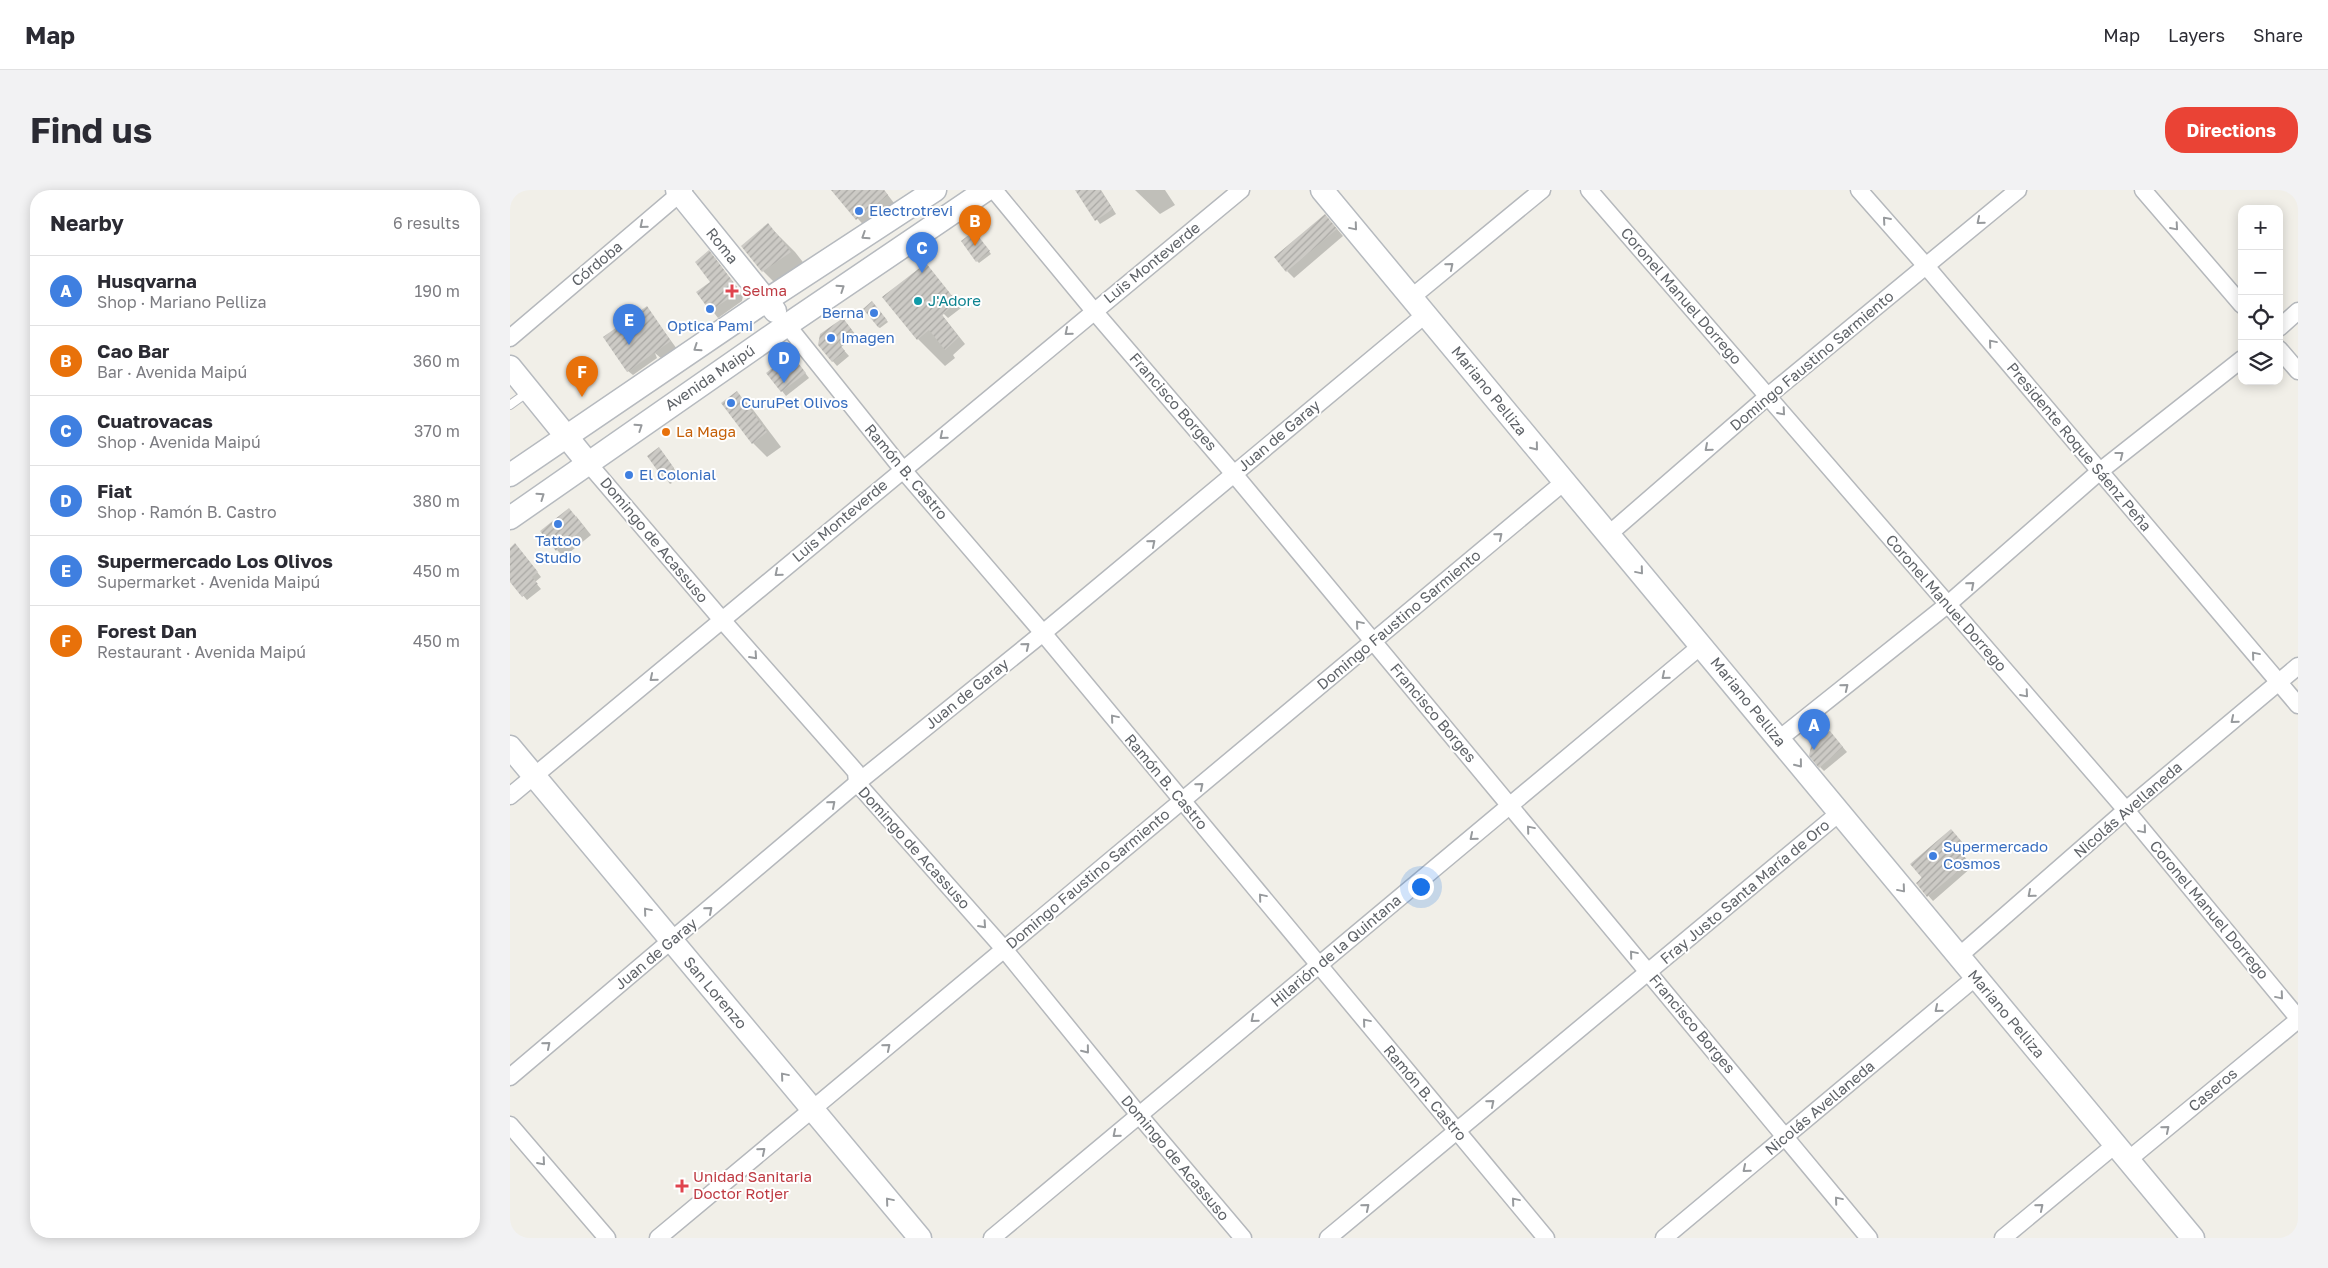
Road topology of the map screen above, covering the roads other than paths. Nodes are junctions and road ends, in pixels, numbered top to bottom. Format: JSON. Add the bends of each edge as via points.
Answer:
{"nodes":[{"id":1,"x":935,"y":190,"type":"edge"},
{"id":2,"x":986,"y":190,"type":"edge"},
{"id":3,"x":994,"y":190,"type":"edge"},
{"id":4,"x":1241,"y":190,"type":"edge"},
{"id":5,"x":1322,"y":190,"type":"edge"},
{"id":6,"x":1542,"y":190,"type":"edge"},
{"id":7,"x":1589,"y":190,"type":"edge"},
{"id":8,"x":1860,"y":190,"type":"edge"},
{"id":9,"x":2018,"y":190,"type":"edge"},
{"id":10,"x":2143,"y":190,"type":"edge"},
{"id":11,"x":680,"y":191,"type":"edge"},
{"id":12,"x":1926,"y":266,"type":"junction"},
{"id":13,"x":767,"y":300,"type":"junction"},
{"id":14,"x":2238,"y":300,"type":"edge"},
{"id":15,"x":1419,"y":306,"type":"junction"},
{"id":16,"x":1094,"y":311,"type":"junction"},
{"id":17,"x":2298,"y":311,"type":"edge"},
{"id":18,"x":2283,"y":324,"type":"edge"},
{"id":19,"x":787,"y":325,"type":"junction"},
{"id":20,"x":510,"y":338,"type":"edge"},
{"id":21,"x":2283,"y":354,"type":"edge"},
{"id":22,"x":2238,"y":362,"type":"edge"},
{"id":23,"x":510,"y":367,"type":"edge"},
{"id":24,"x":2298,"y":371,"type":"edge"},
{"id":25,"x":529,"y":391,"type":"junction"},
{"id":26,"x":1768,"y":396,"type":"junction"},
{"id":27,"x":510,"y":405,"type":"edge"},
{"id":28,"x":566,"y":436,"type":"junction"},
{"id":29,"x":588,"y":464,"type":"junction"},
{"id":30,"x":903,"y":470,"type":"junction"},
{"id":31,"x":2100,"y":471,"type":"junction"},
{"id":32,"x":1234,"y":474,"type":"junction"},
{"id":33,"x":510,"y":476,"type":"edge"},
{"id":34,"x":1564,"y":482,"type":"junction"},
{"id":35,"x":510,"y":518,"type":"edge"},
{"id":36,"x":1609,"y":534,"type":"junction"},
{"id":37,"x":1947,"y":605,"type":"junction"},
{"id":38,"x":722,"y":620,"type":"junction"},
{"id":39,"x":1043,"y":633,"type":"junction"},
{"id":40,"x":1373,"y":641,"type":"junction"},
{"id":41,"x":1702,"y":645,"type":"junction"},
{"id":42,"x":2298,"y":666,"type":"edge"},
{"id":43,"x":2279,"y":682,"type":"junction"},
{"id":44,"x":2298,"y":705,"type":"edge"},
{"id":45,"x":1779,"y":739,"type":"junction"},
{"id":46,"x":510,"y":747,"type":"edge"},
{"id":47,"x":534,"y":776,"type":"junction"},
{"id":48,"x":857,"y":783,"type":"junction"},
{"id":49,"x":510,"y":796,"type":"edge"},
{"id":50,"x":1182,"y":800,"type":"junction"},
{"id":51,"x":1510,"y":806,"type":"junction"},
{"id":52,"x":2126,"y":810,"type":"junction"},
{"id":53,"x":1838,"y":814,"type":"junction"},
{"id":54,"x":672,"y":942,"type":"junction"},
{"id":55,"x":1004,"y":949,"type":"junction"},
{"id":56,"x":1959,"y":956,"type":"junction"},
{"id":57,"x":1319,"y":965,"type":"junction"},
{"id":58,"x":1648,"y":972,"type":"junction"},
{"id":59,"x":1976,"y":978,"type":"junction"},
{"id":60,"x":2298,"y":1019,"type":"edge"},
{"id":61,"x":510,"y":1077,"type":"edge"},
{"id":62,"x":812,"y":1109,"type":"junction"},
{"id":63,"x":1139,"y":1115,"type":"junction"},
{"id":64,"x":510,"y":1125,"type":"edge"},
{"id":65,"x":1457,"y":1131,"type":"junction"},
{"id":66,"x":1785,"y":1137,"type":"junction"},
{"id":67,"x":2122,"y":1153,"type":"junction"},
{"id":68,"x":607,"y":1238,"type":"edge"},
{"id":69,"x":658,"y":1238,"type":"edge"},
{"id":70,"x":920,"y":1238,"type":"edge"},
{"id":71,"x":992,"y":1238,"type":"edge"},
{"id":72,"x":1243,"y":1238,"type":"edge"},
{"id":73,"x":1328,"y":1238,"type":"edge"},
{"id":74,"x":1546,"y":1238,"type":"edge"},
{"id":75,"x":1664,"y":1238,"type":"edge"},
{"id":76,"x":1869,"y":1238,"type":"edge"},
{"id":77,"x":2003,"y":1238,"type":"edge"},
{"id":78,"x":2193,"y":1238,"type":"edge"}],
"edges":[{"from":1,"to":13,"type":"street","one_way":true},
{"from":19,"to":2,"type":"street","name":"Avenida Maipú","one_way":true},
{"from":3,"to":16,"type":"street","name":"Francisco Borges"},
{"from":4,"to":16,"type":"street","name":"Luis Monteverde"},
{"from":5,"to":15,"type":"street","name":"Mariano Pelliza","one_way":true},
{"from":15,"to":6,"type":"street","name":"Juan de Garay","one_way":true},
{"from":7,"to":26,"type":"street","name":"Coronel Manuel Dorrego"},
{"from":12,"to":8,"type":"street","name":"Presidente Roque Sáenz Peña","one_way":true},
{"from":9,"to":12,"type":"street","name":"Domingo Faustino Sarmiento","one_way":true},
{"from":10,"to":14,"type":"street","one_way":true},
{"from":11,"to":13,"type":"street","name":"Roma"},
{"from":11,"to":20,"type":"street","name":"Córdoba","one_way":true},
{"from":12,"to":26,"type":"street","name":"Domingo Faustino Sarmiento"},
{"from":31,"to":12,"type":"street","name":"Presidente Roque Sáenz Peña","one_way":true},
{"from":13,"to":19,"type":"street","name":"Roma"},
{"from":13,"to":28,"type":"street","one_way":true},
{"from":15,"to":32,"type":"street","name":"Juan de Garay"},
{"from":15,"to":34,"type":"street","name":"Mariano Pelliza","one_way":true},
{"from":16,"to":30,"type":"street","name":"Luis Monteverde","one_way":true},
{"from":16,"to":32,"type":"street","name":"Francisco Borges"},
{"from":17,"to":18,"type":"street"},
{"from":29,"to":19,"type":"street","name":"Avenida Maipú","one_way":true},
{"from":19,"to":30,"type":"street","name":"Ramón B. Castro"},
{"from":21,"to":24,"type":"street"},
{"from":31,"to":22,"type":"street","one_way":true},
{"from":23,"to":25,"type":"street","name":"Domingo de Acassuso"},
{"from":25,"to":27,"type":"lane"},
{"from":25,"to":28,"type":"street","name":"Domingo de Acassuso"},
{"from":26,"to":36,"type":"street","name":"Domingo Faustino Sarmiento","one_way":true},
{"from":26,"to":37,"type":"street","name":"Coronel Manuel Dorrego","one_way":true},
{"from":28,"to":29,"type":"street","name":"Domingo de Acassuso"},
{"from":28,"to":33,"type":"street"},
{"from":35,"to":29,"type":"street","name":"Avenida Maipú","one_way":true},
{"from":29,"to":38,"type":"street","name":"Domingo de Acassuso"},
{"from":30,"to":38,"type":"street","name":"Luis Monteverde","one_way":true},
{"from":30,"to":39,"type":"street","name":"Ramón B. Castro"},
{"from":37,"to":31,"type":"street","one_way":true},
{"from":43,"to":31,"type":"street","name":"Presidente Roque Sáenz Peña","one_way":true},
{"from":39,"to":32,"type":"street","name":"Juan de Garay","one_way":true},
{"from":40,"to":32,"type":"street","name":"Francisco Borges","one_way":true},
{"from":34,"to":36,"type":"street","name":"Mariano Pelliza"},
{"from":40,"to":34,"type":"street","name":"Domingo Faustino Sarmiento","one_way":true},
{"from":36,"to":41,"type":"street","name":"Mariano Pelliza","one_way":true},
{"from":45,"to":37,"type":"street","one_way":true},
{"from":37,"to":52,"type":"street","name":"Coronel Manuel Dorrego","one_way":true},
{"from":38,"to":47,"type":"street","name":"Luis Monteverde","one_way":true},
{"from":38,"to":48,"type":"street","name":"Domingo de Acassuso","one_way":true,"via":[[856,772]]},
{"from":48,"to":39,"type":"street","name":"Juan de Garay","one_way":true},
{"from":50,"to":39,"type":"street","name":"Ramón B. Castro","one_way":true},
{"from":50,"to":40,"type":"street","name":"Domingo Faustino Sarmiento","one_way":true},
{"from":40,"to":51,"type":"street","name":"Francisco Borges"},
{"from":41,"to":45,"type":"street","name":"Mariano Pelliza"},
{"from":41,"to":51,"type":"street","name":"Hilarión de la Quintana","one_way":true},
{"from":42,"to":43,"type":"street","name":"Nicolás Avellaneda"},
{"from":43,"to":44,"type":"street","name":"Presidente Roque Sáenz Peña"},
{"from":43,"to":52,"type":"street","name":"Nicolás Avellaneda","one_way":true},
{"from":45,"to":53,"type":"street","name":"Mariano Pelliza","one_way":true},
{"from":46,"to":47,"type":"street","name":"San Lorenzo"},
{"from":47,"to":49,"type":"street","name":"Luis Monteverde"},
{"from":54,"to":47,"type":"street","name":"San Lorenzo","one_way":true},
{"from":54,"to":48,"type":"street","name":"Juan de Garay","one_way":true},
{"from":48,"to":55,"type":"street","name":"Domingo de Acassuso","one_way":true},
{"from":50,"to":55,"type":"street","name":"Domingo Faustino Sarmiento"},
{"from":57,"to":50,"type":"street","name":"Ramón B. Castro","one_way":true},
{"from":51,"to":57,"type":"street","name":"Hilarión de la Quintana","one_way":true},
{"from":58,"to":51,"type":"street","name":"Francisco Borges","one_way":true},
{"from":52,"to":56,"type":"street","name":"Nicolás Avellaneda","one_way":true},
{"from":52,"to":60,"type":"street","name":"Coronel Manuel Dorrego","one_way":true},
{"from":53,"to":56,"type":"street","name":"Mariano Pelliza","one_way":true},
{"from":53,"to":58,"type":"street","name":"Fray Justo Santa María de Oro"},
{"from":61,"to":54,"type":"street","name":"Juan de Garay","one_way":true},
{"from":62,"to":54,"type":"street","name":"San Lorenzo","one_way":true},
{"from":62,"to":55,"type":"street","name":"Domingo Faustino Sarmiento","one_way":true},
{"from":55,"to":63,"type":"street","name":"Domingo de Acassuso","one_way":true},
{"from":56,"to":59,"type":"street","name":"Mariano Pelliza"},
{"from":57,"to":63,"type":"street","name":"Hilarión de la Quintana","one_way":true},
{"from":65,"to":57,"type":"street","name":"Ramón B. Castro","one_way":true},
{"from":65,"to":58,"type":"street","name":"Fray Justo Santa María de Oro","one_way":true},
{"from":58,"to":66,"type":"street","name":"Francisco Borges"},
{"from":59,"to":66,"type":"street","name":"Nicolás Avellaneda","one_way":true},
{"from":59,"to":67,"type":"street","name":"Mariano Pelliza"},
{"from":67,"to":60,"type":"street","name":"Caseros","one_way":true},
{"from":69,"to":62,"type":"street","name":"Domingo Faustino Sarmiento","one_way":true},
{"from":70,"to":62,"type":"street","name":"San Lorenzo","one_way":true},
{"from":63,"to":71,"type":"street","name":"Hilarión de la Quintana","one_way":true},
{"from":63,"to":72,"type":"street","name":"Domingo de Acassuso"},
{"from":64,"to":68,"type":"street","one_way":true},
{"from":73,"to":65,"type":"street","name":"Fray Justo Santa María de Oro","one_way":true},
{"from":74,"to":65,"type":"street","name":"Ramón B. Castro","one_way":true},
{"from":66,"to":75,"type":"street","name":"Nicolás Avellaneda","one_way":true},
{"from":76,"to":66,"type":"street","name":"Francisco Borges","one_way":true},
{"from":77,"to":67,"type":"street","name":"Caseros","one_way":true},
{"from":67,"to":78,"type":"street","name":"Mariano Pelliza"}]}
